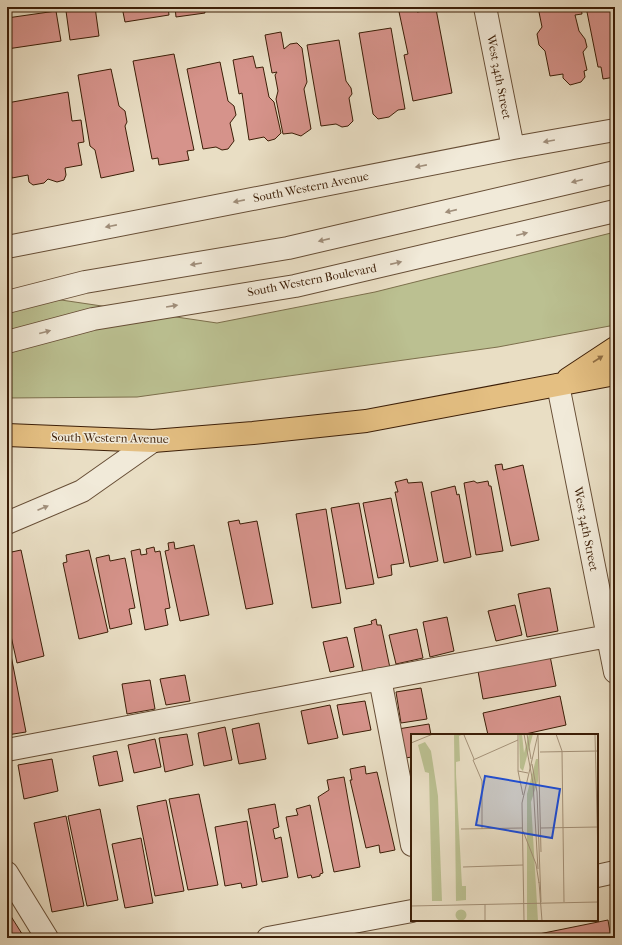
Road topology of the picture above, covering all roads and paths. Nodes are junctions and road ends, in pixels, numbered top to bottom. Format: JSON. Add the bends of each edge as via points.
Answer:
{"nodes":[{"id":1,"x":485,"y":7,"type":"edge"},
{"id":2,"x":615,"y":130,"type":"edge"},
{"id":3,"x":513,"y":148,"type":"junction"},
{"id":4,"x":615,"y":172,"type":"edge"},
{"id":5,"x":615,"y":211,"type":"edge"},
{"id":6,"x":7,"y":247,"type":"edge"},
{"id":7,"x":7,"y":302,"type":"edge"},
{"id":8,"x":7,"y":342,"type":"edge"},
{"id":9,"x":615,"y":348,"type":"edge"},
{"id":10,"x":615,"y":374,"type":"edge"},
{"id":11,"x":558,"y":385,"type":"junction"},
{"id":12,"x":7,"y":436,"type":"edge"},
{"id":13,"x":153,"y":441,"type":"junction"},
{"id":14,"x":7,"y":523,"type":"edge"},
{"id":15,"x":611,"y":643,"type":"edge"},
{"id":16,"x":615,"y":672,"type":"edge"},
{"id":17,"x":380,"y":679,"type":"junction"},
{"id":18,"x":7,"y":750,"type":"edge"},
{"id":19,"x":411,"y":840,"type":"edge"},
{"id":20,"x":615,"y":872,"type":"edge"},
{"id":21,"x":7,"y":873,"type":"edge"},
{"id":22,"x":598,"y":876,"type":"edge"},
{"id":23,"x":411,"y":911,"type":"edge"},
{"id":24,"x":47,"y":938,"type":"edge"},
{"id":25,"x":268,"y":938,"type":"edge"}],
"edges":[{"from":1,"to":3,"type":"street","name":"West 34th Street"},
{"from":2,"to":3,"type":"street","name":"South Western Avenue","one_way":true},
{"from":3,"to":6,"type":"street","name":"South Western Avenue","one_way":true},
{"from":4,"to":7,"type":"street","one_way":true,"via":[[288,248],[85,282]]},
{"from":8,"to":5,"type":"street","name":"South Western Boulevard","one_way":true,"via":[[93,319],[295,286]]},
{"from":11,"to":9,"type":"main road","one_way":true},
{"from":10,"to":11,"type":"main road","name":"South Western Avenue"},
{"from":11,"to":13,"type":"main road","name":"South Western Avenue","via":[[366,421]]},
{"from":11,"to":15,"type":"street","name":"West 34th Street"},
{"from":12,"to":13,"type":"main road","name":"South Western Avenue"},
{"from":14,"to":13,"type":"street","one_way":true,"via":[[82,491]]},
{"from":15,"to":16,"type":"street","name":"West 34th Street"},
{"from":15,"to":17,"type":"street"},
{"from":17,"to":18,"type":"street"},
{"from":17,"to":19,"type":"street"},
{"from":20,"to":22,"type":"street"},
{"from":21,"to":24,"type":"street"},
{"from":23,"to":25,"type":"street"}]}
